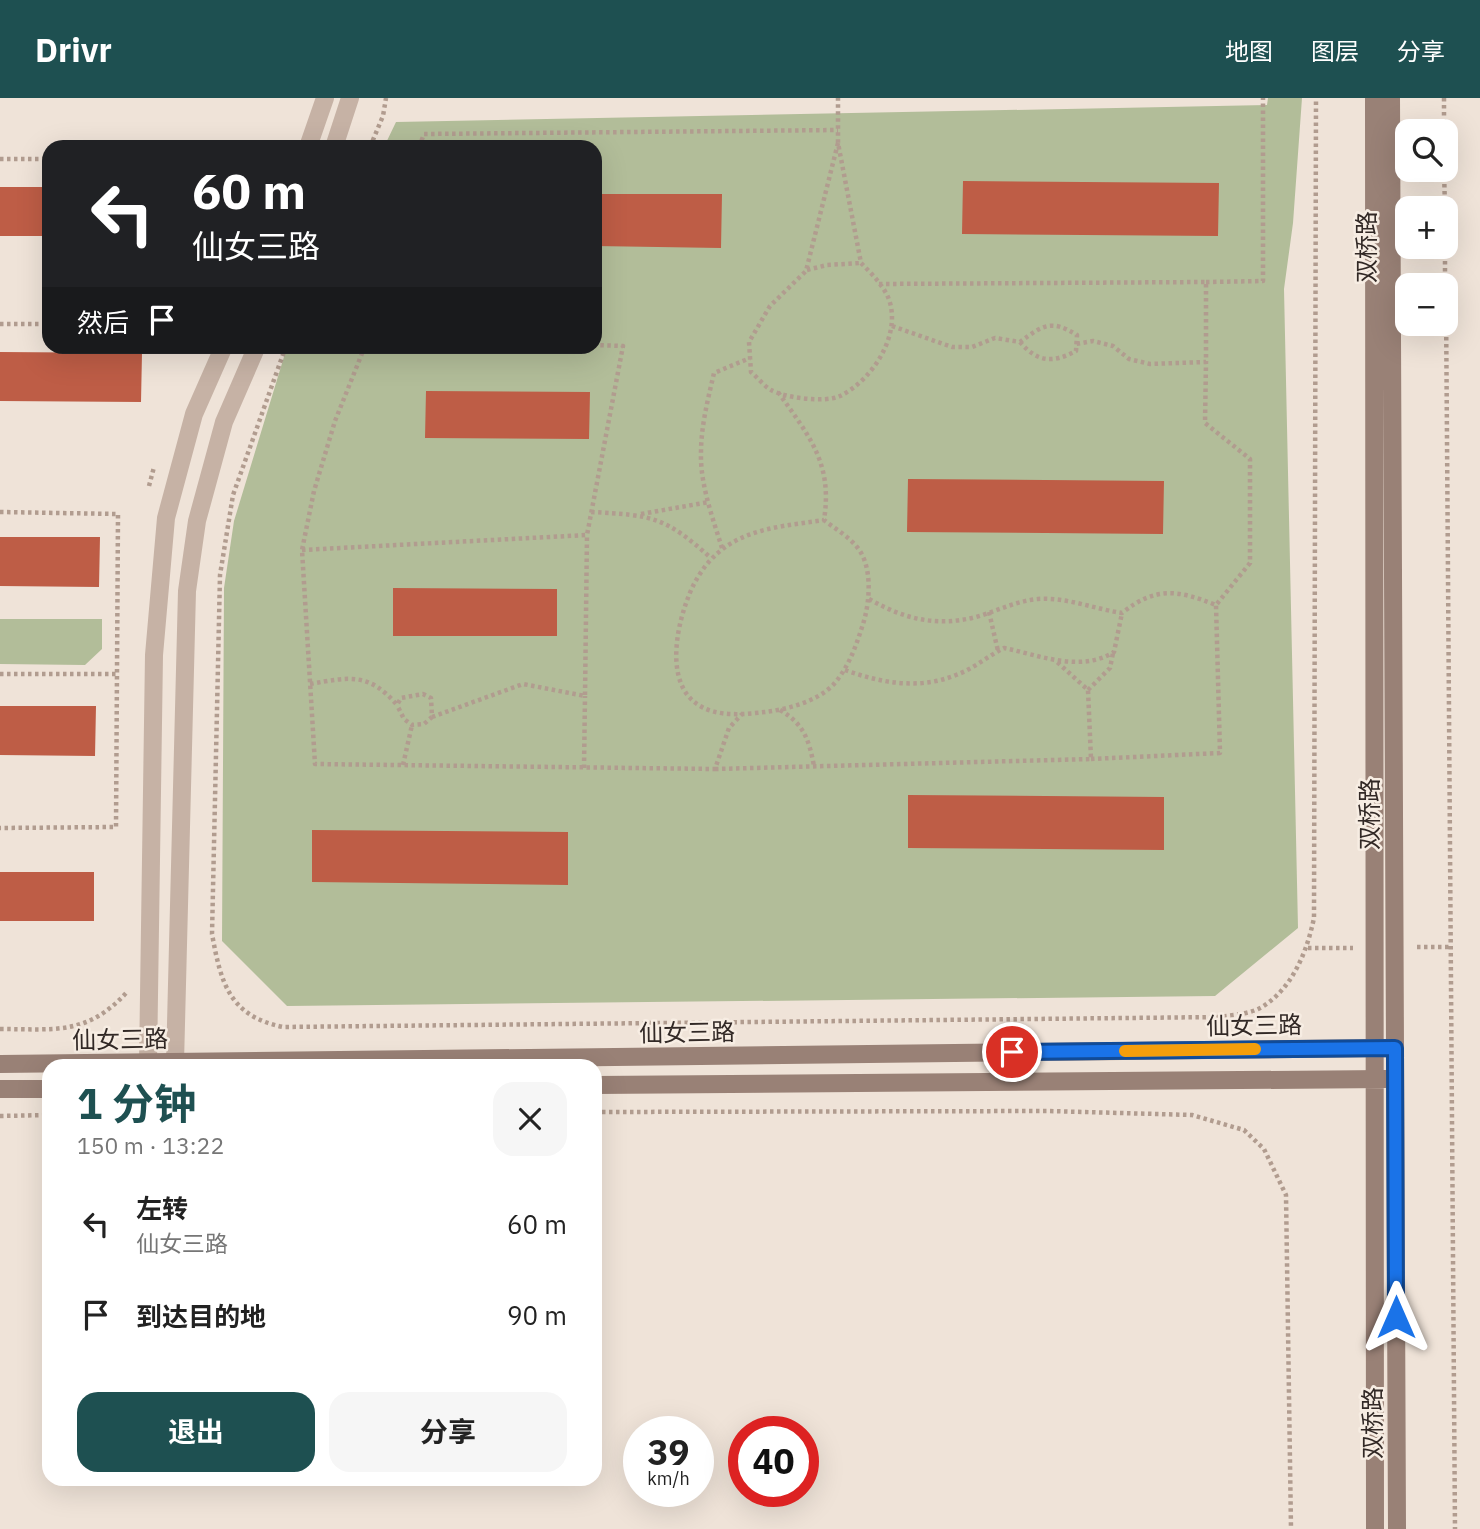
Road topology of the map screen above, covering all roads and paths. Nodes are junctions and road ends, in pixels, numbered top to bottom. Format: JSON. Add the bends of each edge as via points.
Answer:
{"nodes":[{"id":1,"x":325,"y":98,"type":"edge"},
{"id":2,"x":350,"y":98,"type":"edge"},
{"id":3,"x":386,"y":98,"type":"edge"},
{"id":4,"x":838,"y":98,"type":"edge"},
{"id":5,"x":1263,"y":98,"type":"edge"},
{"id":6,"x":1316,"y":98,"type":"edge"},
{"id":7,"x":1374,"y":98,"type":"edge"},
{"id":8,"x":1391,"y":98,"type":"edge"},
{"id":9,"x":1444,"y":98,"type":"edge"},
{"id":10,"x":1444,"y":119,"type":"edge"},
{"id":11,"x":838,"y":130,"type":"junction"},
{"id":12,"x":310,"y":140,"type":"edge"},
{"id":13,"x":336,"y":140,"type":"edge"},
{"id":14,"x":373,"y":140,"type":"edge"},
{"id":15,"x":422,"y":140,"type":"edge"},
{"id":16,"x":838,"y":143,"type":"junction"},
{"id":17,"x":0,"y":159,"type":"edge"},
{"id":18,"x":42,"y":159,"type":"edge"},
{"id":19,"x":861,"y":263,"type":"junction"},
{"id":20,"x":806,"y":271,"type":"junction"},
{"id":21,"x":1206,"y":282,"type":"junction"},
{"id":22,"x":879,"y":284,"type":"junction"},
{"id":23,"x":0,"y":324,"type":"edge"},
{"id":24,"x":42,"y":324,"type":"edge"},
{"id":25,"x":892,"y":326,"type":"junction"},
{"id":26,"x":1446,"y":336,"type":"edge"},
{"id":27,"x":1020,"y":342,"type":"junction"},
{"id":28,"x":1076,"y":344,"type":"junction"},
{"id":29,"x":602,"y":345,"type":"edge"},
{"id":30,"x":220,"y":354,"type":"edge"},
{"id":31,"x":254,"y":354,"type":"edge"},
{"id":32,"x":283,"y":354,"type":"edge"},
{"id":33,"x":362,"y":354,"type":"edge"},
{"id":34,"x":750,"y":358,"type":"junction"},
{"id":35,"x":1206,"y":362,"type":"junction"},
{"id":36,"x":778,"y":392,"type":"junction"},
{"id":37,"x":709,"y":502,"type":"junction"},
{"id":38,"x":0,"y":512,"type":"edge"},
{"id":39,"x":592,"y":512,"type":"junction"},
{"id":40,"x":637,"y":515,"type":"junction"},
{"id":41,"x":824,"y":520,"type":"junction"},
{"id":42,"x":587,"y":535,"type":"junction"},
{"id":43,"x":722,"y":548,"type":"junction"},
{"id":44,"x":302,"y":550,"type":"junction"},
{"id":45,"x":711,"y":558,"type":"junction"},
{"id":46,"x":869,"y":599,"type":"junction"},
{"id":47,"x":1216,"y":605,"type":"junction"},
{"id":48,"x":989,"y":612,"type":"junction"},
{"id":49,"x":1122,"y":613,"type":"junction"},
{"id":50,"x":998,"y":651,"type":"junction"},
{"id":51,"x":1114,"y":652,"type":"junction"},
{"id":52,"x":1056,"y":662,"type":"junction"},
{"id":53,"x":845,"y":670,"type":"junction"},
{"id":54,"x":0,"y":674,"type":"edge"},
{"id":55,"x":117,"y":674,"type":"junction"},
{"id":56,"x":310,"y":684,"type":"junction"},
{"id":57,"x":1088,"y":690,"type":"junction"},
{"id":58,"x":585,"y":696,"type":"junction"},
{"id":59,"x":397,"y":705,"type":"junction"},
{"id":60,"x":779,"y":709,"type":"junction"},
{"id":61,"x":742,"y":714,"type":"junction"},
{"id":62,"x":432,"y":717,"type":"junction"},
{"id":63,"x":412,"y":725,"type":"junction"},
{"id":64,"x":1091,"y":759,"type":"junction"},
{"id":65,"x":403,"y":765,"type":"junction"},
{"id":66,"x":814,"y":766,"type":"junction"},
{"id":67,"x":584,"y":768,"type":"junction"},
{"id":68,"x":715,"y":769,"type":"junction"},
{"id":69,"x":0,"y":828,"type":"edge"},
{"id":70,"x":1374,"y":1048,"type":"junction"},
{"id":71,"x":1395,"y":1048,"type":"junction"},
{"id":72,"x":148,"y":1059,"type":"edge"},
{"id":73,"x":175,"y":1059,"type":"edge"},
{"id":74,"x":550,"y":1059,"type":"edge"},
{"id":75,"x":0,"y":1064,"type":"edge"},
{"id":76,"x":42,"y":1064,"type":"edge"},
{"id":77,"x":1374,"y":1079,"type":"junction"},
{"id":78,"x":1395,"y":1079,"type":"junction"},
{"id":79,"x":602,"y":1085,"type":"edge"},
{"id":80,"x":0,"y":1089,"type":"edge"},
{"id":81,"x":42,"y":1089,"type":"edge"},
{"id":82,"x":602,"y":1112,"type":"edge"},
{"id":83,"x":42,"y":1115,"type":"edge"},
{"id":84,"x":0,"y":1116,"type":"edge"},
{"id":85,"x":1292,"y":1529,"type":"edge"},
{"id":86,"x":1375,"y":1529,"type":"edge"},
{"id":87,"x":1397,"y":1529,"type":"edge"},
{"id":88,"x":1455,"y":1529,"type":"edge"}],
"edges":[{"from":1,"to":12,"type":"street"},
{"from":2,"to":13,"type":"street"},
{"from":3,"to":14,"type":"path"},
{"from":4,"to":11,"type":"path"},
{"from":5,"to":21,"type":"path","via":[[1263,281]]},
{"from":6,"to":32,"type":"path","via":[[1314,918],[1308,948],[1294,972],[1262,1007],[1245,1013],[1219,1017],[284,1027],[264,1023],[243,1011],[220,975],[212,934],[220,575],[233,495]]},
{"from":7,"to":70,"type":"street","name":"双桥路"},
{"from":8,"to":71,"type":"street","name":"双桥路"},
{"from":9,"to":10,"type":"path"},
{"from":11,"to":15,"type":"path","via":[[424,134]]},
{"from":11,"to":16,"type":"path"},
{"from":16,"to":19,"type":"path"},
{"from":16,"to":20,"type":"path"},
{"from":17,"to":18,"type":"path"},
{"from":19,"to":20,"type":"path"},
{"from":19,"to":22,"type":"path"},
{"from":20,"to":34,"type":"path","via":[[770,306],[749,342]]},
{"from":21,"to":22,"type":"path"},
{"from":21,"to":35,"type":"path"},
{"from":22,"to":25,"type":"path","via":[[888,298]]},
{"from":23,"to":24,"type":"path"},
{"from":25,"to":27,"type":"path","via":[[952,347],[972,347],[995,338]]},
{"from":25,"to":36,"type":"path","via":[[882,354],[865,376],[839,397],[801,399]]},
{"from":26,"to":88,"type":"path"},
{"from":27,"to":28,"type":"path","via":[[1032,355],[1058,360],[1076,351]]},
{"from":27,"to":28,"type":"path","via":[[1046,325],[1062,326],[1077,335]]},
{"from":28,"to":35,"type":"path","via":[[1093,341],[1113,346],[1129,359],[1150,364]]},
{"from":29,"to":39,"type":"path","via":[[622,346]]},
{"from":30,"to":72,"type":"street","via":[[194,414],[166,517],[154,655]]},
{"from":31,"to":73,"type":"street","via":[[224,422],[197,521],[187,591]]},
{"from":33,"to":44,"type":"path","via":[[314,491]]},
{"from":34,"to":36,"type":"path","via":[[751,372]]},
{"from":34,"to":37,"type":"path","via":[[714,373],[700,455]]},
{"from":35,"to":47,"type":"path","via":[[1205,423],[1250,459],[1250,563]]},
{"from":36,"to":41,"type":"path","via":[[818,450]]},
{"from":37,"to":40,"type":"path"},
{"from":37,"to":43,"type":"path"},
{"from":38,"to":55,"type":"path","via":[[117,514]]},
{"from":39,"to":40,"type":"path"},
{"from":39,"to":42,"type":"path"},
{"from":40,"to":45,"type":"path","via":[[664,521]]},
{"from":41,"to":43,"type":"path","via":[[768,528]]},
{"from":41,"to":46,"type":"path","via":[[858,548]]},
{"from":42,"to":44,"type":"path"},
{"from":42,"to":58,"type":"path"},
{"from":43,"to":45,"type":"path"},
{"from":44,"to":56,"type":"path"},
{"from":45,"to":61,"type":"path","via":[[683,613],[675,647],[678,674],[691,700],[711,711]]},
{"from":46,"to":48,"type":"path","via":[[920,621]]},
{"from":46,"to":53,"type":"path"},
{"from":47,"to":49,"type":"path","via":[[1190,595],[1163,592]]},
{"from":47,"to":64,"type":"path","via":[[1220,753]]},
{"from":48,"to":49,"type":"path","via":[[1039,599]]},
{"from":48,"to":50,"type":"path"},
{"from":49,"to":51,"type":"path"},
{"from":50,"to":52,"type":"path","via":[[1004,648]]},
{"from":50,"to":53,"type":"path","via":[[959,675],[932,684],[906,684]]},
{"from":51,"to":52,"type":"path","via":[[1083,661]]},
{"from":51,"to":57,"type":"path","via":[[1110,668]]},
{"from":52,"to":57,"type":"path"},
{"from":53,"to":60,"type":"path","via":[[831,687],[802,704]]},
{"from":54,"to":55,"type":"path"},
{"from":55,"to":69,"type":"path","via":[[116,827]]},
{"from":56,"to":59,"type":"path","via":[[352,677],[372,683]]},
{"from":56,"to":65,"type":"path","via":[[315,764]]},
{"from":57,"to":64,"type":"path"},
{"from":58,"to":62,"type":"path","via":[[523,684]]},
{"from":58,"to":67,"type":"path"},
{"from":59,"to":62,"type":"path","via":[[401,698],[423,694],[431,698]]},
{"from":59,"to":63,"type":"path"},
{"from":60,"to":61,"type":"path"},
{"from":60,"to":66,"type":"path","via":[[796,719],[806,733]]},
{"from":61,"to":68,"type":"path","via":[[725,736]]},
{"from":62,"to":63,"type":"path","via":[[424,724]]},
{"from":63,"to":65,"type":"path"},
{"from":64,"to":66,"type":"path"},
{"from":65,"to":67,"type":"path"},
{"from":66,"to":68,"type":"path"},
{"from":67,"to":68,"type":"path"},
{"from":70,"to":71,"type":"street","name":"仙女三路"},
{"from":70,"to":74,"type":"street","name":"仙女三路"},
{"from":70,"to":77,"type":"street","name":"双桥路"},
{"from":71,"to":78,"type":"street","name":"双桥路"},
{"from":75,"to":76,"type":"street","name":"仙女三路"},
{"from":77,"to":78,"type":"street"},
{"from":77,"to":79,"type":"street"},
{"from":77,"to":86,"type":"street","name":"双桥路"},
{"from":78,"to":87,"type":"street","name":"双桥路"},
{"from":80,"to":81,"type":"street"},
{"from":82,"to":85,"type":"path","via":[[1192,1115],[1244,1130],[1264,1149],[1286,1195]]},
{"from":83,"to":84,"type":"path"}]}
